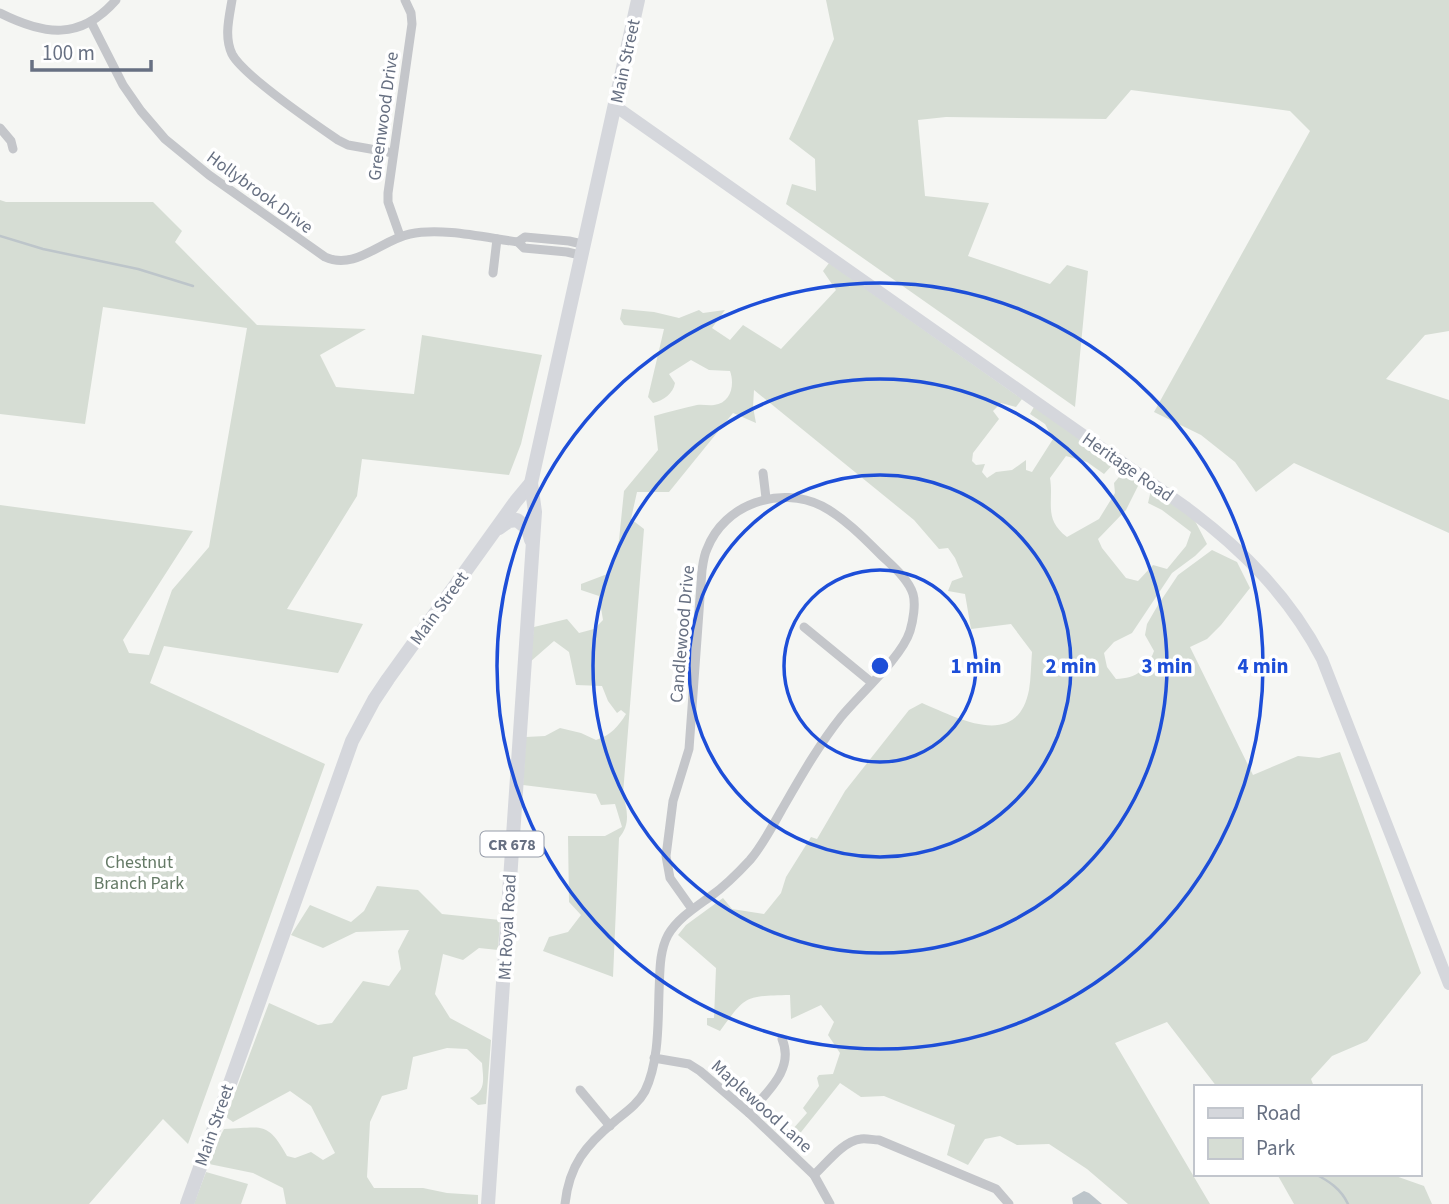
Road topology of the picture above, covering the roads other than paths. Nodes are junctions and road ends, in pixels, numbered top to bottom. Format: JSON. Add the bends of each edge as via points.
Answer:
{"nodes":[{"id":1,"x":116,"y":0,"type":"edge"},
{"id":2,"x":232,"y":0,"type":"edge"},
{"id":3,"x":405,"y":0,"type":"edge"},
{"id":4,"x":638,"y":0,"type":"edge"},
{"id":5,"x":0,"y":13,"type":"edge"},
{"id":6,"x":91,"y":22,"type":"junction"},
{"id":7,"x":615,"y":106,"type":"junction"},
{"id":8,"x":0,"y":128,"type":"edge"},
{"id":9,"x":13,"y":149,"type":"dead end"},
{"id":10,"x":393,"y":153,"type":"junction"},
{"id":11,"x":400,"y":236,"type":"junction"},
{"id":12,"x":497,"y":239,"type":"junction"},
{"id":13,"x":581,"y":250,"type":"junction"},
{"id":14,"x":492,"y":273,"type":"dead end"},
{"id":15,"x":763,"y":473,"type":"dead end"},
{"id":16,"x":531,"y":483,"type":"junction"},
{"id":17,"x":766,"y":498,"type":"junction"},
{"id":18,"x":486,"y":542,"type":"junction"},
{"id":19,"x":532,"y":548,"type":"junction"},
{"id":20,"x":804,"y":627,"type":"dead end"},
{"id":21,"x":871,"y":682,"type":"junction"},
{"id":22,"x":692,"y":909,"type":"junction"},
{"id":23,"x":1449,"y":985,"type":"edge"},
{"id":24,"x":782,"y":1039,"type":"dead end"},
{"id":25,"x":654,"y":1058,"type":"junction"},
{"id":26,"x":580,"y":1090,"type":"dead end"},
{"id":27,"x":749,"y":1113,"type":"junction"},
{"id":28,"x":610,"y":1126,"type":"junction"},
{"id":29,"x":814,"y":1175,"type":"junction"},
{"id":30,"x":187,"y":1204,"type":"edge"},
{"id":31,"x":488,"y":1204,"type":"edge"},
{"id":32,"x":565,"y":1204,"type":"edge"},
{"id":33,"x":830,"y":1204,"type":"edge"},
{"id":34,"x":1009,"y":1204,"type":"edge"}],
"edges":[{"from":1,"to":6,"type":"street"},
{"from":2,"to":10,"type":"street","via":[[229,45],[245,70],[338,140]]},
{"from":3,"to":10,"type":"street","name":"Greenwood Drive","via":[[412,24]]},
{"from":4,"to":7,"type":"main road","name":"Main Street"},
{"from":5,"to":6,"type":"street","via":[[48,31]]},
{"from":6,"to":11,"type":"street","name":"Hollybrook Drive","via":[[119,78],[158,131],[192,162],[309,247],[331,260],[346,261]]},
{"from":7,"to":13,"type":"main road","name":"Main Street"},
{"from":7,"to":23,"type":"street","name":"Heritage Road","via":[[1187,508],[1254,565],[1293,611],[1322,659]]},
{"from":8,"to":9,"type":"street"},
{"from":10,"to":11,"type":"street","name":"Greenwood Drive","via":[[388,202]]},
{"from":11,"to":12,"type":"street","name":"Hollybrook Drive","via":[[425,232]]},
{"from":12,"to":13,"type":"street","name":"Hollybrook Drive","via":[[569,241]]},
{"from":12,"to":14,"type":"street"},
{"from":13,"to":16,"type":"main road","name":"Main Street"},
{"from":15,"to":17,"type":"street"},
{"from":16,"to":18,"type":"main road","name":"Main Street"},
{"from":16,"to":19,"type":"main road","name":"Mt Royal Road","number":"CR 678","via":[[535,512]]},
{"from":17,"to":21,"type":"street","via":[[787,497],[823,507],[872,546],[907,583],[914,596],[910,632]]},
{"from":17,"to":22,"type":"street","name":"Candlewood Drive","via":[[726,523],[707,549],[702,570],[689,749],[673,801],[666,856],[670,878]]},
{"from":18,"to":19,"type":"main road","via":[[503,525],[517,520],[528,529]]},
{"from":18,"to":30,"type":"main road","name":"Main Street","via":[[374,700],[352,741]]},
{"from":19,"to":31,"type":"main road","name":"Mt Royal Road","number":"CR 678"},
{"from":20,"to":21,"type":"street"},
{"from":21,"to":22,"type":"street","via":[[811,758],[753,857]]},
{"from":22,"to":25,"type":"street","via":[[663,945]]},
{"from":24,"to":27,"type":"street","via":[[786,1047],[783,1069]]},
{"from":25,"to":27,"type":"street","name":"Maplewood Lane","via":[[689,1064]]},
{"from":25,"to":28,"type":"street","via":[[641,1096]]},
{"from":26,"to":28,"type":"street"},
{"from":27,"to":29,"type":"street","name":"Maplewood Lane"},
{"from":28,"to":32,"type":"street","via":[[571,1172]]},
{"from":29,"to":33,"type":"street","name":"Maplewood Lane"},
{"from":29,"to":34,"type":"street","via":[[842,1147],[859,1139],[878,1140],[996,1189]]}]}
